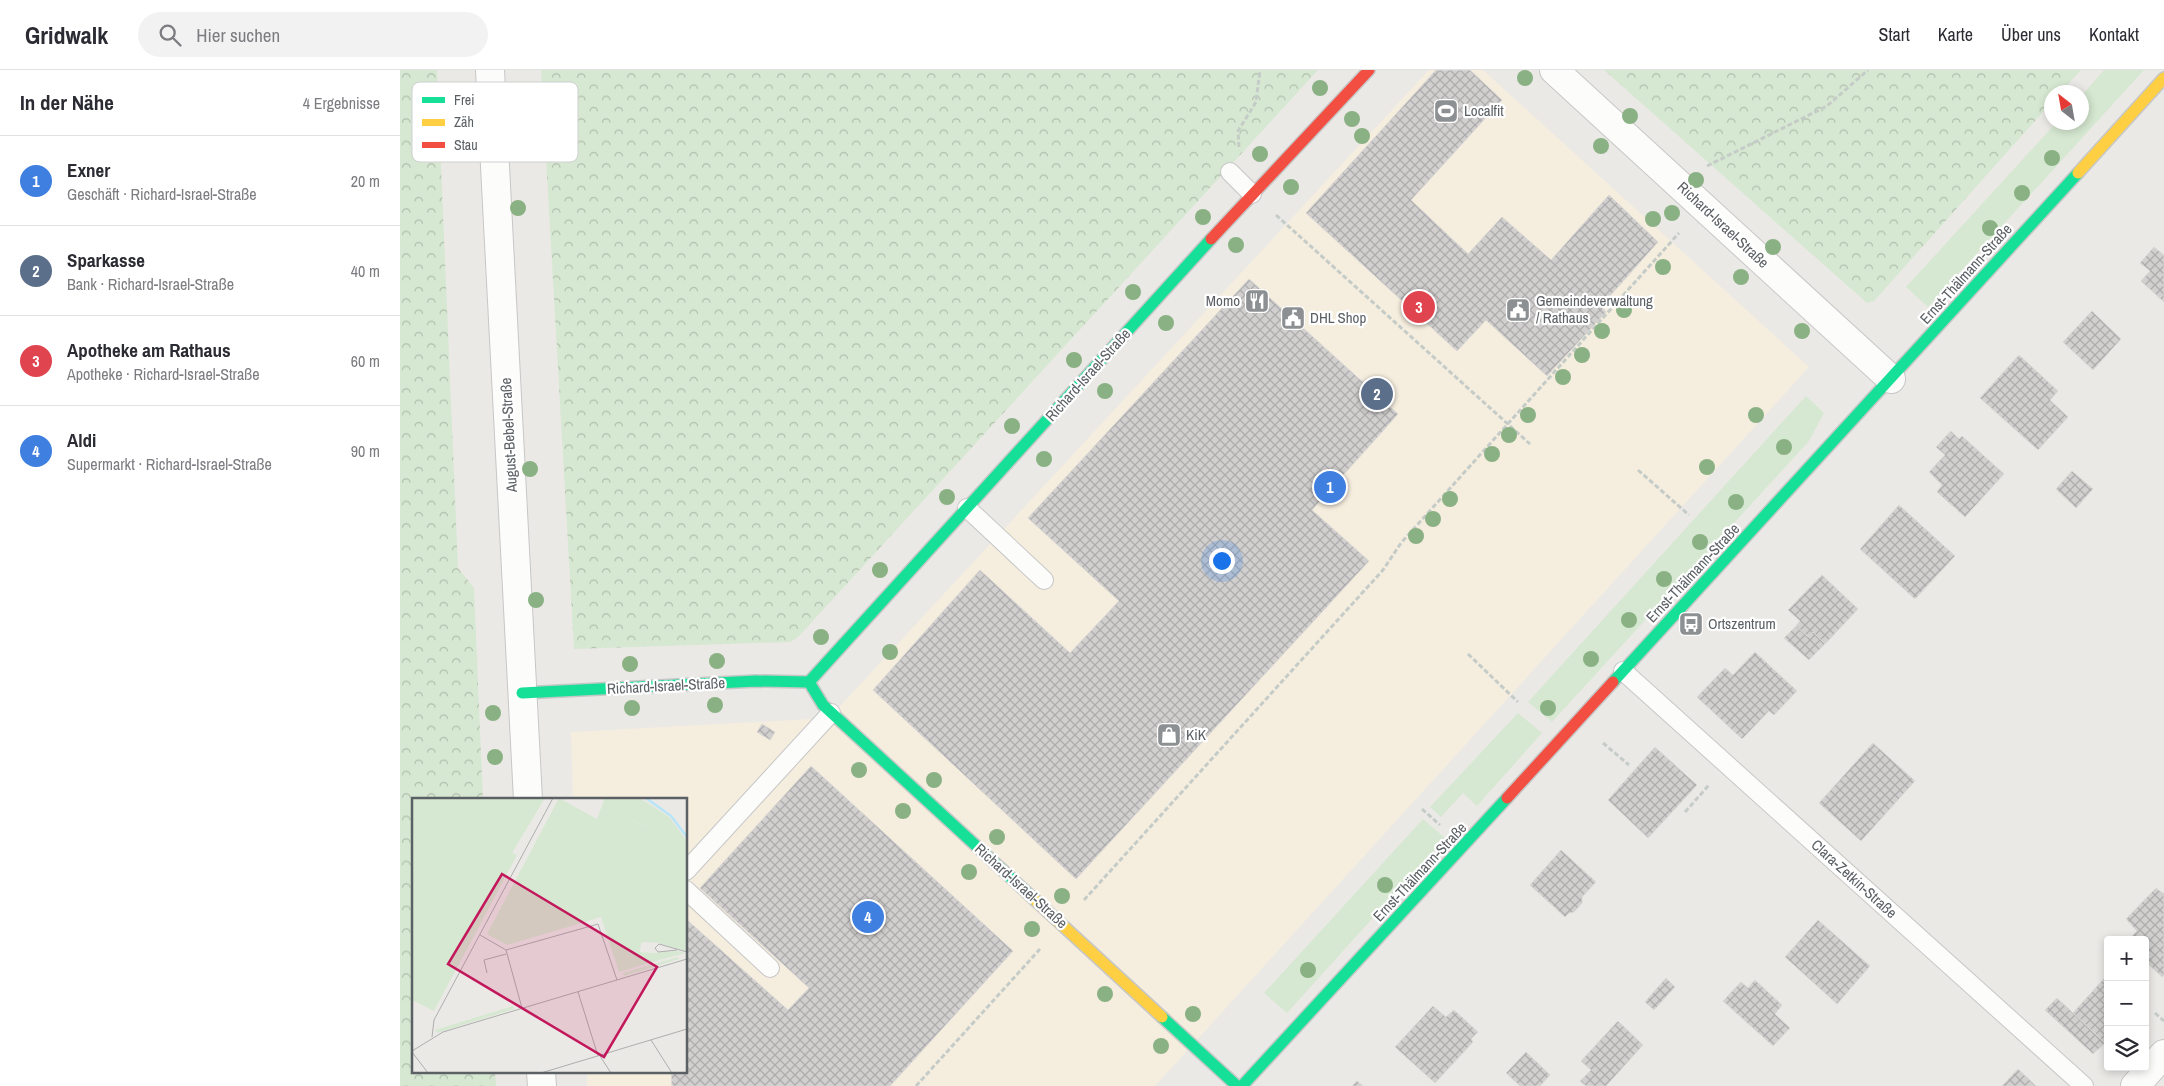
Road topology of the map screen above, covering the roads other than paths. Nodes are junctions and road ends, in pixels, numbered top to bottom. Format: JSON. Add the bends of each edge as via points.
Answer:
{"nodes":[{"id":1,"x":1368,"y":70,"type":"edge"},
{"id":2,"x":1554,"y":70,"type":"edge"},
{"id":3,"x":2164,"y":78,"type":"edge"},
{"id":4,"x":495,"y":162,"type":"edge"},
{"id":5,"x":1230,"y":172,"type":"dead end"},
{"id":6,"x":1252,"y":194,"type":"junction"},
{"id":7,"x":1891,"y":379,"type":"junction"},
{"id":8,"x":967,"y":508,"type":"junction"},
{"id":9,"x":1044,"y":580,"type":"dead end"},
{"id":10,"x":1623,"y":671,"type":"junction"},
{"id":11,"x":809,"y":682,"type":"junction"},
{"id":12,"x":522,"y":693,"type":"junction"},
{"id":13,"x":832,"y":713,"type":"junction"},
{"id":14,"x":528,"y":798,"type":"edge"},
{"id":15,"x":688,"y":869,"type":"edge"},
{"id":16,"x":688,"y":892,"type":"edge"},
{"id":17,"x":770,"y":968,"type":"dead end"},
{"id":18,"x":2164,"y":1054,"type":"edge"},
{"id":19,"x":1237,"y":1086,"type":"edge"},
{"id":20,"x":1242,"y":1086,"type":"edge"},
{"id":21,"x":2084,"y":1086,"type":"edge"},
{"id":22,"x":2135,"y":1086,"type":"edge"}],
"edges":[{"from":1,"to":6,"type":"street","name":"Richard-Israel-Straße"},
{"from":2,"to":7,"type":"street","name":"Richard-Israel-Straße"},
{"from":3,"to":7,"type":"street","name":"Ernst-Thälmann-Straße"},
{"from":4,"to":12,"type":"street","name":"August-Bebel-Straße"},
{"from":5,"to":6,"type":"lane"},
{"from":6,"to":8,"type":"street","name":"Richard-Israel-Straße"},
{"from":7,"to":10,"type":"street","name":"Ernst-Thälmann-Straße"},
{"from":8,"to":9,"type":"lane"},
{"from":8,"to":11,"type":"street","name":"Richard-Israel-Straße"},
{"from":10,"to":20,"type":"street","name":"Ernst-Thälmann-Straße"},
{"from":10,"to":21,"type":"lane","name":"Clara-Zetkin-Straße"},
{"from":11,"to":12,"type":"street","name":"Richard-Israel-Straße"},
{"from":11,"to":13,"type":"street","name":"Richard-Israel-Straße"},
{"from":12,"to":14,"type":"street","name":"August-Bebel-Straße"},
{"from":13,"to":15,"type":"lane"},
{"from":13,"to":19,"type":"street","name":"Richard-Israel-Straße"},
{"from":16,"to":17,"type":"lane"},
{"from":18,"to":22,"type":"street"}]}
